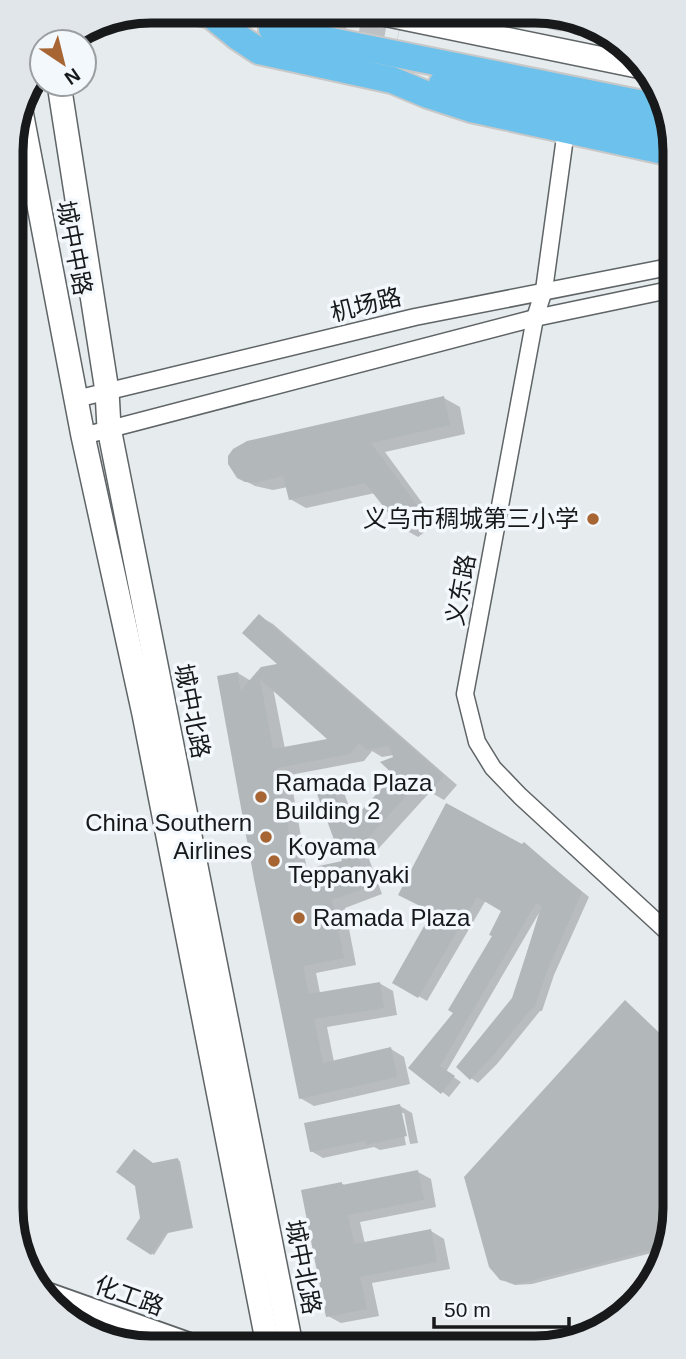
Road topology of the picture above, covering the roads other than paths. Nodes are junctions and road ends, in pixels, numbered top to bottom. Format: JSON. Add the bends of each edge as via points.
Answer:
{"nodes":[{"id":1,"x":221,"y":23,"type":"edge"},
{"id":2,"x":428,"y":23,"type":"edge"},
{"id":3,"x":272,"y":29,"type":"tunnel mouth"},
{"id":4,"x":629,"y":64,"type":"edge"},
{"id":5,"x":391,"y":80,"type":"junction"},
{"id":6,"x":61,"y":98,"type":"edge"},
{"id":7,"x":654,"y":105,"type":"edge"},
{"id":8,"x":661,"y":127,"type":"edge"},
{"id":9,"x":25,"y":130,"type":"edge"},
{"id":10,"x":566,"y":130,"type":"junction"},
{"id":11,"x":663,"y":151,"type":"edge"},
{"id":12,"x":663,"y":268,"type":"edge"},
{"id":13,"x":544,"y":290,"type":"junction"},
{"id":14,"x":663,"y":291,"type":"edge"},
{"id":15,"x":535,"y":318,"type":"junction"},
{"id":16,"x":107,"y":391,"type":"junction"},
{"id":17,"x":76,"y":399,"type":"junction"},
{"id":18,"x":109,"y":428,"type":"junction"},
{"id":19,"x":82,"y":436,"type":"junction"},
{"id":20,"x":663,"y":928,"type":"edge"},
{"id":21,"x":58,"y":1296,"type":"edge"},
{"id":22,"x":170,"y":1336,"type":"edge"},
{"id":23,"x":266,"y":1336,"type":"edge"},
{"id":24,"x":289,"y":1336,"type":"edge"}],
"edges":[{"from":1,"to":5,"type":"highway","via":[[259,51]]},
{"from":2,"to":4,"type":"main road"},
{"from":3,"to":7,"type":"highway"},
{"from":5,"to":8,"type":"highway","via":[[431,81],[641,127]]},
{"from":5,"to":10,"type":"highway","via":[[471,109]]},
{"from":6,"to":16,"type":"main road","name":"城中北路"},
{"from":9,"to":17,"type":"main road","name":"城中中路"},
{"from":10,"to":11,"type":"highway"},
{"from":10,"to":13,"type":"street","name":"义东路"},
{"from":12,"to":13,"type":"street","name":"机场路"},
{"from":13,"to":15,"type":"street","name":"义东路"},
{"from":13,"to":16,"type":"street","name":"机场路"},
{"from":14,"to":15,"type":"street"},
{"from":15,"to":18,"type":"street"},
{"from":15,"to":20,"type":"street","name":"义东路","via":[[465,694],[477,742],[493,768]]},
{"from":16,"to":17,"type":"street","name":"机场路"},
{"from":16,"to":18,"type":"main road","name":"城中北路"},
{"from":17,"to":19,"type":"main road","name":"城中北路"},
{"from":18,"to":19,"type":"street"},
{"from":18,"to":24,"type":"main road","name":"城中北路"},
{"from":19,"to":23,"type":"main road","name":"城中北路","via":[[144,714]]},
{"from":21,"to":22,"type":"street","name":"化工路"}]}
